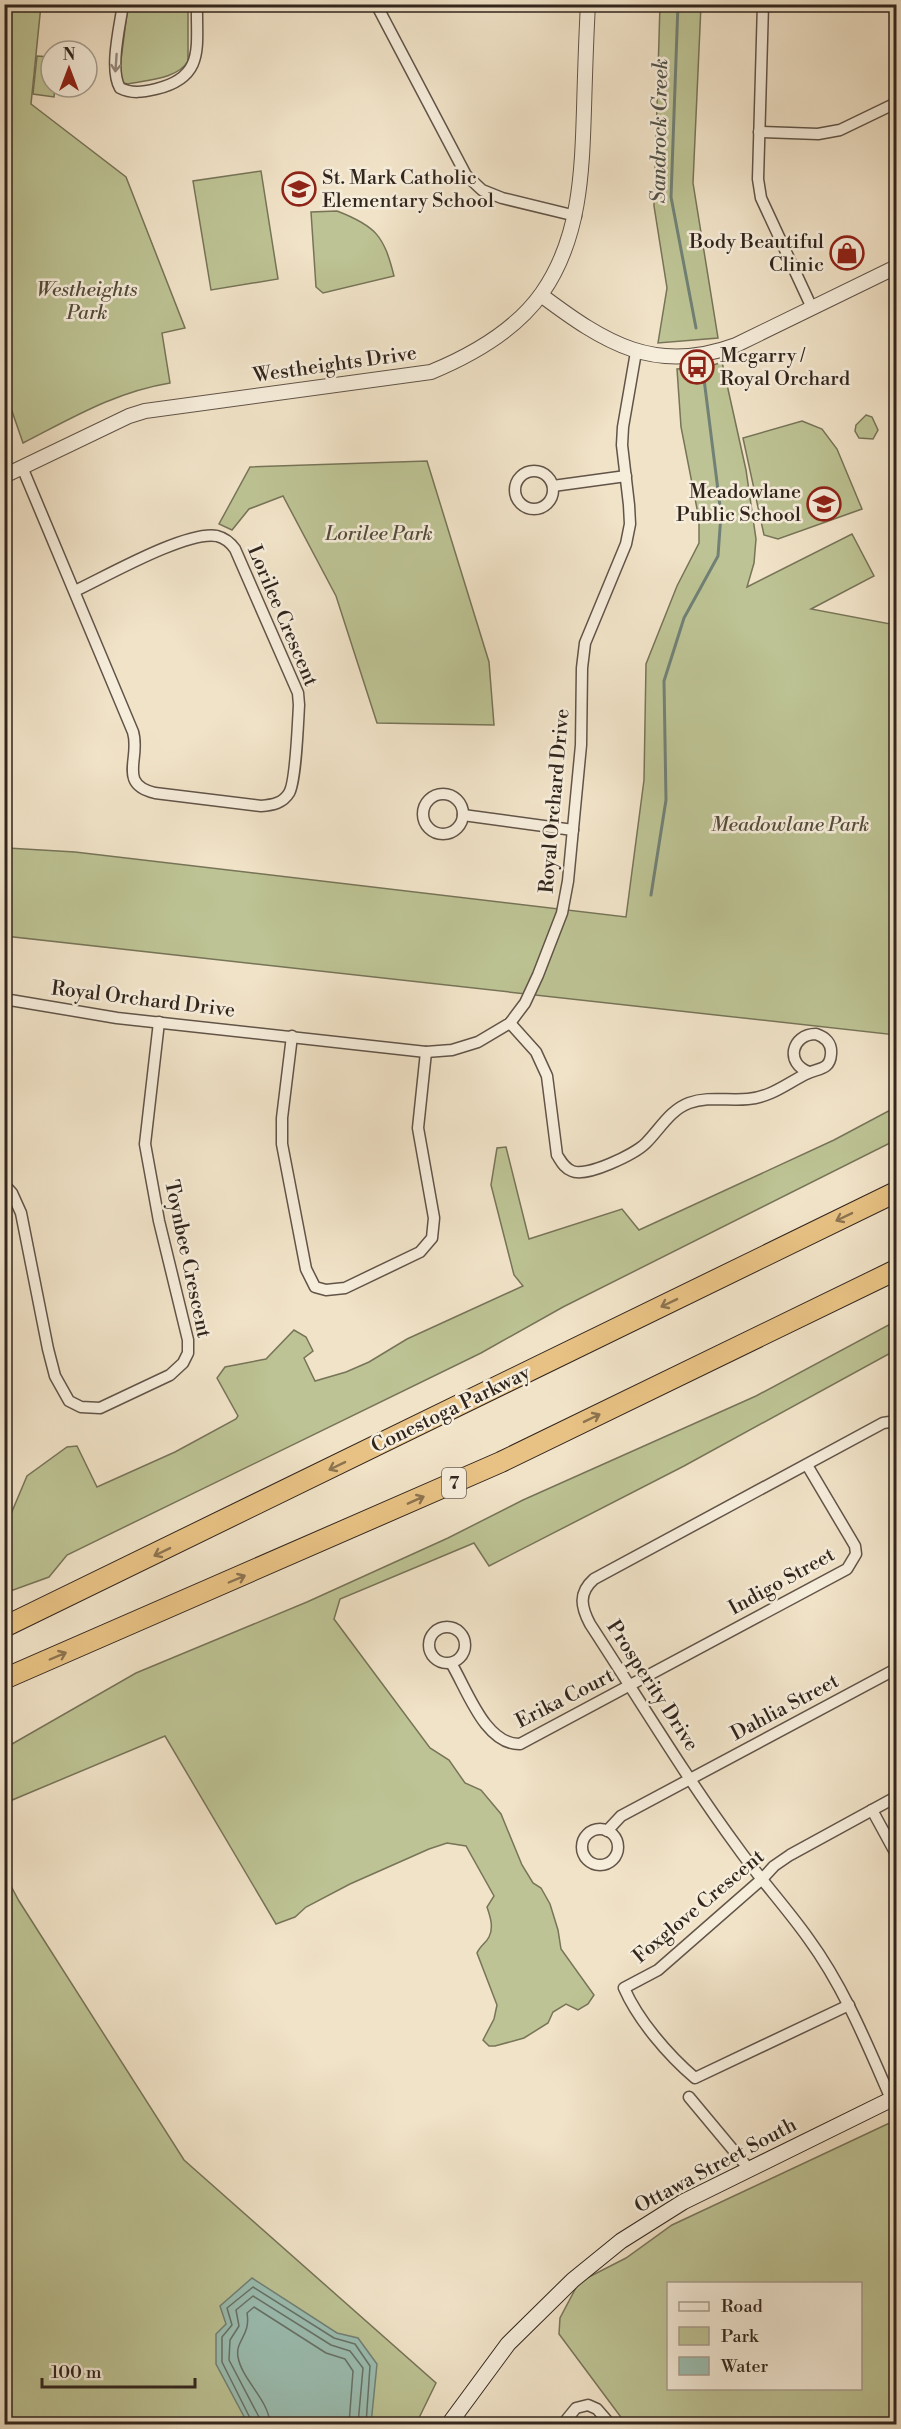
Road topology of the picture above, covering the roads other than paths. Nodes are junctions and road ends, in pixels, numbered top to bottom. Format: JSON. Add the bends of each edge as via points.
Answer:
{"nodes":[{"id":1,"x":123,"y":4,"type":"edge"},
{"id":2,"x":197,"y":4,"type":"edge"},
{"id":3,"x":376,"y":4,"type":"edge"},
{"id":4,"x":588,"y":4,"type":"edge"},
{"id":5,"x":764,"y":4,"type":"edge"},
{"id":6,"x":897,"y":103,"type":"edge"},
{"id":7,"x":759,"y":132,"type":"junction"},
{"id":8,"x":576,"y":216,"type":"junction"},
{"id":9,"x":897,"y":267,"type":"edge"},
{"id":10,"x":541,"y":295,"type":"junction"},
{"id":11,"x":812,"y":308,"type":"junction"},
{"id":12,"x":636,"y":351,"type":"junction"},
{"id":13,"x":22,"y":467,"type":"junction"},
{"id":14,"x":4,"y":476,"type":"edge"},
{"id":15,"x":626,"y":476,"type":"junction"},
{"id":16,"x":553,"y":486,"type":"dead end"},
{"id":17,"x":75,"y":591,"type":"junction"},
{"id":18,"x":463,"y":815,"type":"dead end"},
{"id":19,"x":573,"y":830,"type":"junction"},
{"id":20,"x":4,"y":999,"type":"edge"},
{"id":21,"x":159,"y":1022,"type":"junction"},
{"id":22,"x":510,"y":1023,"type":"junction"},
{"id":23,"x":292,"y":1036,"type":"junction"},
{"id":24,"x":426,"y":1052,"type":"junction"},
{"id":25,"x":809,"y":1072,"type":"dead end"},
{"id":26,"x":4,"y":1184,"type":"edge"},
{"id":27,"x":897,"y":1192,"type":"edge"},
{"id":28,"x":897,"y":1270,"type":"edge"},
{"id":29,"x":897,"y":1421,"type":"edge"},
{"id":30,"x":807,"y":1465,"type":"junction"},
{"id":31,"x":4,"y":1628,"type":"edge"},
{"id":32,"x":451,"y":1663,"type":"dead end"},
{"id":33,"x":897,"y":1669,"type":"edge"},
{"id":34,"x":4,"y":1679,"type":"edge"},
{"id":35,"x":630,"y":1685,"type":"junction"},
{"id":36,"x":690,"y":1778,"type":"junction"},
{"id":37,"x":897,"y":1797,"type":"edge"},
{"id":38,"x":872,"y":1810,"type":"junction"},
{"id":39,"x":607,"y":1831,"type":"dead end"},
{"id":40,"x":897,"y":1854,"type":"edge"},
{"id":41,"x":762,"y":1879,"type":"junction"},
{"id":42,"x":849,"y":2005,"type":"junction"},
{"id":43,"x":690,"y":2097,"type":"dead end"},
{"id":44,"x":894,"y":2098,"type":"edge"},
{"id":45,"x":749,"y":2169,"type":"junction"},
{"id":46,"x":449,"y":2424,"type":"edge"},
{"id":47,"x":563,"y":2424,"type":"edge"},
{"id":48,"x":610,"y":2424,"type":"edge"}],
"edges":[{"from":1,"to":2,"type":"street","one_way":true,"via":[[115,81],[120,88],[133,92],[168,86],[191,69]]},
{"from":3,"to":8,"type":"street","via":[[466,175],[482,190],[502,198]]},
{"from":4,"to":8,"type":"street","name":"Westheights Drive","via":[[582,170]]},
{"from":5,"to":7,"type":"street"},
{"from":6,"to":7,"type":"street","via":[[840,130],[818,134]]},
{"from":7,"to":11,"type":"street","via":[[761,198]]},
{"from":8,"to":10,"type":"street","name":"Westheights Drive","via":[[564,252]]},
{"from":9,"to":11,"type":"street"},
{"from":10,"to":12,"type":"street","via":[[609,341]]},
{"from":10,"to":13,"type":"street","name":"Westheights Drive","via":[[501,333],[467,357],[431,372],[145,411]]},
{"from":11,"to":12,"type":"street","via":[[717,352],[663,357]]},
{"from":12,"to":15,"type":"street","name":"Royal Orchard Drive","via":[[623,427]]},
{"from":13,"to":14,"type":"street","name":"Westheights Drive"},
{"from":13,"to":17,"type":"street","name":"Lorilee Crescent"},
{"from":15,"to":16,"type":"street"},
{"from":15,"to":19,"type":"street","name":"Royal Orchard Drive","via":[[630,524],[626,544],[585,644]]},
{"from":17,"to":17,"type":"street","name":"Lorilee Crescent","via":[[133,732],[132,772],[136,784],[156,793],[261,806],[284,799],[292,786],[298,693],[229,541],[200,536],[179,542]]},
{"from":18,"to":19,"type":"street"},
{"from":19,"to":22,"type":"street","name":"Royal Orchard Drive","via":[[562,913],[525,1003]]},
{"from":20,"to":21,"type":"street","name":"Royal Orchard Drive"},
{"from":21,"to":23,"type":"street","name":"Royal Orchard Drive"},
{"from":21,"to":26,"type":"street","name":"Toynbee Crescent","via":[[145,1144],[188,1340],[188,1353],[178,1369],[100,1408],[81,1407],[69,1401],[48,1349],[21,1213]]},
{"from":22,"to":24,"type":"street","name":"Royal Orchard Drive","via":[[478,1042]]},
{"from":22,"to":25,"type":"street","via":[[536,1052],[547,1076],[557,1155],[563,1165],[581,1174],[638,1149],[689,1103],[765,1096]]},
{"from":23,"to":24,"type":"street","name":"Royal Orchard Drive"},
{"from":23,"to":24,"type":"street","via":[[282,1144],[306,1269],[315,1287],[326,1290],[345,1288],[420,1252],[432,1238],[434,1218],[418,1128]]},
{"from":27,"to":31,"type":"highway","name":"Conestoga Parkway","one_way":true},
{"from":34,"to":28,"type":"highway","number":"7","one_way":true,"via":[[501,1462]]},
{"from":29,"to":30,"type":"street","name":"Prosperity Drive","via":[[884,1423]]},
{"from":30,"to":35,"type":"street","name":"Prosperity Drive","via":[[588,1584],[582,1593],[585,1615]]},
{"from":30,"to":35,"type":"street","name":"Indigo Street","via":[[855,1546],[856,1554],[847,1569]]},
{"from":32,"to":35,"type":"street","name":"Erika Court","via":[[489,1729],[502,1741],[513,1744]]},
{"from":33,"to":36,"type":"street","name":"Dahlia Street"},
{"from":35,"to":36,"type":"street","name":"Prosperity Drive"},
{"from":36,"to":39,"type":"street","name":"Dahlia Street","via":[[621,1816]]},
{"from":36,"to":41,"type":"street","name":"Prosperity Drive"},
{"from":37,"to":38,"type":"street","name":"Foxglove Crescent"},
{"from":38,"to":40,"type":"street"},
{"from":38,"to":41,"type":"street","name":"Foxglove Crescent","via":[[790,1854]]},
{"from":41,"to":42,"type":"street","name":"Prosperity Drive","via":[[809,1938]]},
{"from":41,"to":42,"type":"street","name":"Foxglove Crescent","via":[[658,1970],[624,1988],[634,2010],[695,2078]]},
{"from":42,"to":44,"type":"street","name":"Prosperity Drive"},
{"from":43,"to":45,"type":"street"},
{"from":44,"to":45,"type":"main road","name":"Ottawa Street South"},
{"from":45,"to":46,"type":"main road","name":"Ottawa Street South","via":[[683,2202],[587,2268],[508,2344]]},
{"from":47,"to":48,"type":"street","via":[[576,2408],[588,2404]]}]}
